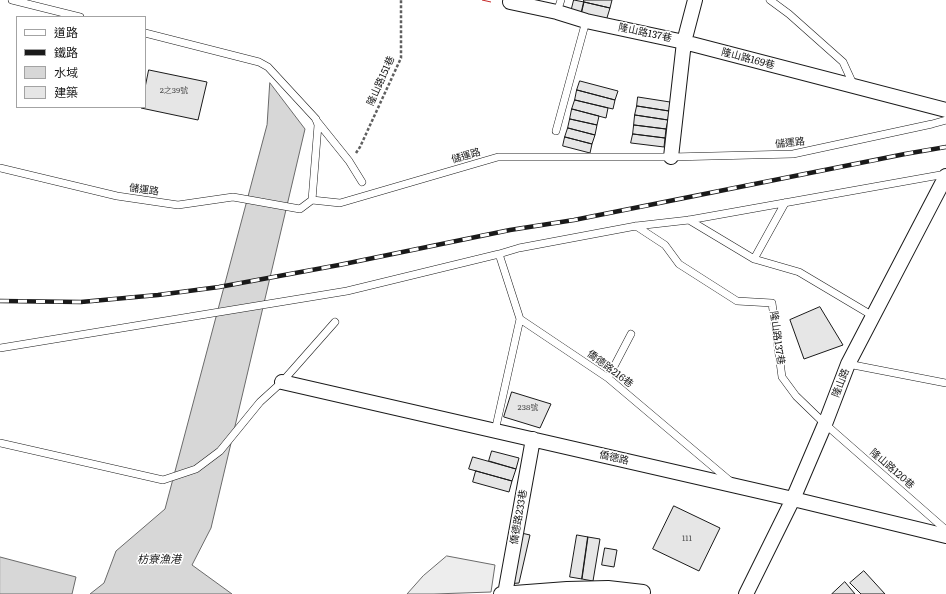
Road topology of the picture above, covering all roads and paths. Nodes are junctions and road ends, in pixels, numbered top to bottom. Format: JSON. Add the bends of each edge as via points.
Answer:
{"nodes":[{"id":1,"x":12,"y":0,"type":"edge"},
{"id":2,"x":401,"y":0,"type":"edge"},
{"id":3,"x":695,"y":0,"type":"edge"},
{"id":4,"x":770,"y":0,"type":"edge"},
{"id":5,"x":510,"y":2,"type":"dead end"},
{"id":6,"x":559,"y":6,"type":"edge"},
{"id":7,"x":76,"y":16,"type":"edge"},
{"id":8,"x":586,"y":21,"type":"junction"},
{"id":9,"x":146,"y":33,"type":"edge"},
{"id":10,"x":684,"y":42,"type":"junction"},
{"id":11,"x":854,"y":86,"type":"junction"},
{"id":12,"x":946,"y":110,"type":"edge"},
{"id":13,"x":316,"y":119,"type":"junction"},
{"id":14,"x":946,"y":120,"type":"edge"},
{"id":15,"x":556,"y":131,"type":"dead end"},
{"id":16,"x":671,"y":157,"type":"junction"},
{"id":17,"x":349,"y":161,"type":"junction"},
{"id":18,"x":0,"y":168,"type":"edge"},
{"id":19,"x":946,"y":175,"type":"edge"},
{"id":20,"x":362,"y":182,"type":"dead end"},
{"id":21,"x":312,"y":200,"type":"junction"},
{"id":22,"x":785,"y":203,"type":"junction"},
{"id":23,"x":689,"y":220,"type":"junction"},
{"id":24,"x":636,"y":226,"type":"junction"},
{"id":25,"x":499,"y":254,"type":"junction"},
{"id":26,"x":754,"y":259,"type":"junction"},
{"id":27,"x":873,"y":316,"type":"junction"},
{"id":28,"x":520,"y":319,"type":"junction"},
{"id":29,"x":335,"y":322,"type":"dead end"},
{"id":30,"x":631,"y":334,"type":"dead end"},
{"id":31,"x":0,"y":348,"type":"edge"},
{"id":32,"x":848,"y":364,"type":"junction"},
{"id":33,"x":608,"y":378,"type":"junction"},
{"id":34,"x":282,"y":382,"type":"junction"},
{"id":35,"x":946,"y":383,"type":"edge"},
{"id":36,"x":825,"y":424,"type":"junction"},
{"id":37,"x":495,"y":431,"type":"junction"},
{"id":38,"x":533,"y":439,"type":"junction"},
{"id":39,"x":0,"y":443,"type":"edge"},
{"id":40,"x":735,"y":485,"type":"junction"},
{"id":41,"x":793,"y":499,"type":"junction"},
{"id":42,"x":946,"y":530,"type":"edge"},
{"id":43,"x":946,"y":536,"type":"edge"},
{"id":44,"x":643,"y":592,"type":"dead end"},
{"id":45,"x":525,"y":593,"type":"edge"},
{"id":46,"x":501,"y":594,"type":"edge"},
{"id":47,"x":505,"y":594,"type":"edge"},
{"id":48,"x":746,"y":594,"type":"edge"}],
"edges":[{"from":1,"to":7,"type":"lane"},
{"from":2,"to":17,"type":"path","name":"隆山路151巷","via":[[401,58],[360,147]]},
{"from":3,"to":10,"type":"street"},
{"from":4,"to":11,"type":"lane","via":[[843,62]]},
{"from":5,"to":6,"type":"street","name":"隆山路137巷"},
{"from":6,"to":8,"type":"street","name":"隆山路137巷"},
{"from":8,"to":10,"type":"street","name":"隆山路137巷"},
{"from":8,"to":15,"type":"lane"},
{"from":9,"to":13,"type":"lane","via":[[259,62],[268,67]]},
{"from":10,"to":11,"type":"street","name":"隆山路169巷"},
{"from":10,"to":16,"type":"street","name":"隆山路137巷"},
{"from":11,"to":12,"type":"street","name":"隆山路169巷"},
{"from":13,"to":17,"type":"lane"},
{"from":13,"to":21,"type":"lane","via":[[318,125]]},
{"from":14,"to":16,"type":"lane","name":"儲運路","via":[[793,154]]},
{"from":16,"to":21,"type":"lane","name":"儲運路","via":[[498,157],[340,203]]},
{"from":17,"to":20,"type":"lane"},
{"from":18,"to":21,"type":"lane","name":"儲運路","via":[[117,196],[178,205],[233,197],[300,209]]},
{"from":19,"to":22,"type":"lane"},
{"from":19,"to":27,"type":"street","name":"隆山路"},
{"from":22,"to":23,"type":"lane"},
{"from":22,"to":26,"type":"lane"},
{"from":23,"to":24,"type":"lane"},
{"from":23,"to":26,"type":"lane"},
{"from":24,"to":25,"type":"lane"},
{"from":24,"to":36,"type":"lane","name":"隆山路137巷","via":[[665,245],[679,264],[737,301],[772,303],[782,377],[796,396]]},
{"from":25,"to":28,"type":"lane"},
{"from":25,"to":31,"type":"lane","via":[[346,291]]},
{"from":26,"to":27,"type":"lane","via":[[799,272]]},
{"from":27,"to":32,"type":"street","name":"隆山路"},
{"from":28,"to":33,"type":"lane","name":"僑德路216巷"},
{"from":28,"to":37,"type":"lane"},
{"from":29,"to":34,"type":"lane"},
{"from":30,"to":33,"type":"lane"},
{"from":32,"to":35,"type":"lane"},
{"from":32,"to":36,"type":"street","name":"隆山路"},
{"from":33,"to":40,"type":"lane","name":"僑德路216巷"},
{"from":34,"to":37,"type":"street","name":"僑德路"},
{"from":34,"to":39,"type":"lane","via":[[260,402],[220,451],[196,469],[163,480]]},
{"from":36,"to":41,"type":"street","name":"隆山路"},
{"from":36,"to":42,"type":"lane","name":"隆山路120巷"},
{"from":37,"to":38,"type":"street","name":"僑德路"},
{"from":38,"to":40,"type":"street","name":"僑德路"},
{"from":38,"to":47,"type":"street","name":"僑德路233巷"},
{"from":40,"to":41,"type":"street","name":"僑德路"},
{"from":41,"to":43,"type":"street","name":"僑德路"},
{"from":41,"to":48,"type":"street","name":"隆山路"},
{"from":44,"to":45,"type":"street","via":[[608,588]]},
{"from":45,"to":47,"type":"street"},
{"from":46,"to":47,"type":"street"}]}
